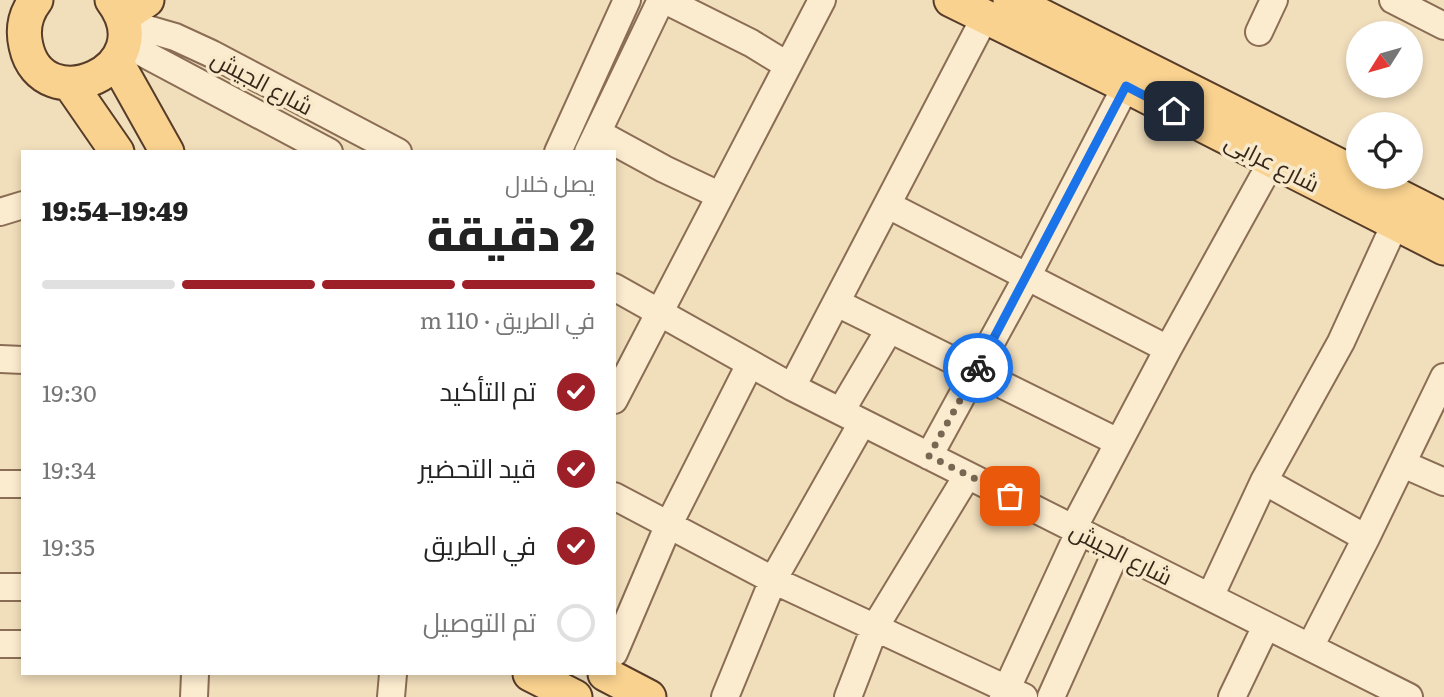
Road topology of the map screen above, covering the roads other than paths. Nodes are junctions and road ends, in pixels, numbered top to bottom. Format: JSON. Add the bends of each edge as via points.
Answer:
{"nodes":[{"id":1,"x":36,"y":0,"type":"edge"},
{"id":2,"x":626,"y":0,"type":"edge"},
{"id":3,"x":663,"y":0,"type":"edge"},
{"id":4,"x":822,"y":0,"type":"edge"},
{"id":5,"x":951,"y":0,"type":"edge"},
{"id":6,"x":1274,"y":0,"type":"edge"},
{"id":7,"x":1393,"y":0,"type":"edge"},
{"id":8,"x":998,"y":9,"type":"edge"},
{"id":9,"x":124,"y":24,"type":"edge"},
{"id":10,"x":1444,"y":26,"type":"edge"},
{"id":11,"x":1259,"y":32,"type":"dead end"},
{"id":12,"x":12,"y":35,"type":"edge"},
{"id":13,"x":787,"y":65,"type":"junction"},
{"id":14,"x":70,"y":83,"type":"junction"},
{"id":15,"x":1126,"y":86,"type":"junction"},
{"id":16,"x":593,"y":143,"type":"edge"},
{"id":17,"x":116,"y":150,"type":"edge"},
{"id":18,"x":166,"y":150,"type":"edge"},
{"id":19,"x":326,"y":150,"type":"edge"},
{"id":20,"x":394,"y":150,"type":"edge"},
{"id":21,"x":559,"y":150,"type":"edge"},
{"id":22,"x":612,"y":150,"type":"edge"},
{"id":23,"x":616,"y":151,"type":"edge"},
{"id":24,"x":1272,"y":161,"type":"junction"},
{"id":25,"x":1346,"y":170,"type":"edge"},
{"id":26,"x":1381,"y":189,"type":"edge"},
{"id":27,"x":719,"y":195,"type":"junction"},
{"id":28,"x":888,"y":205,"type":"junction"},
{"id":29,"x":21,"y":206,"type":"edge"},
{"id":30,"x":0,"y":212,"type":"edge"},
{"id":31,"x":1438,"y":222,"type":"edge"},
{"id":32,"x":1395,"y":224,"type":"junction"},
{"id":33,"x":1028,"y":275,"type":"junction"},
{"id":34,"x":616,"y":288,"type":"edge"},
{"id":35,"x":837,"y":303,"type":"junction"},
{"id":36,"x":660,"y":313,"type":"junction"},
{"id":37,"x":889,"y":330,"type":"junction"},
{"id":38,"x":1168,"y":349,"type":"junction"},
{"id":39,"x":0,"y":359,"type":"edge"},
{"id":40,"x":21,"y":360,"type":"edge"},
{"id":41,"x":750,"y":364,"type":"junction"},
{"id":42,"x":976,"y":373,"type":"junction"},
{"id":43,"x":1444,"y":377,"type":"edge"},
{"id":44,"x":792,"y":387,"type":"junction"},
{"id":45,"x":616,"y":396,"type":"edge"},
{"id":46,"x":852,"y":417,"type":"junction"},
{"id":47,"x":1118,"y":442,"type":"junction"},
{"id":48,"x":929,"y":456,"type":"junction"},
{"id":49,"x":1402,"y":464,"type":"junction"},
{"id":50,"x":967,"y":475,"type":"junction"},
{"id":51,"x":1264,"y":481,"type":"junction"},
{"id":52,"x":1444,"y":482,"type":"edge"},
{"id":53,"x":0,"y":484,"type":"edge"},
{"id":54,"x":21,"y":484,"type":"edge"},
{"id":55,"x":616,"y":497,"type":"edge"},
{"id":56,"x":669,"y":524,"type":"junction"},
{"id":57,"x":1077,"y":529,"type":"junction"},
{"id":58,"x":1366,"y":538,"type":"junction"},
{"id":59,"x":1117,"y":550,"type":"junction"},
{"id":60,"x":773,"y":580,"type":"junction"},
{"id":61,"x":0,"y":587,"type":"edge"},
{"id":62,"x":21,"y":587,"type":"edge"},
{"id":63,"x":1210,"y":597,"type":"junction"},
{"id":64,"x":875,"y":626,"type":"junction"},
{"id":65,"x":1266,"y":626,"type":"junction"},
{"id":66,"x":0,"y":644,"type":"edge"},
{"id":67,"x":21,"y":644,"type":"edge"},
{"id":68,"x":616,"y":648,"type":"edge"},
{"id":69,"x":1310,"y":648,"type":"junction"},
{"id":70,"x":195,"y":675,"type":"edge"},
{"id":71,"x":393,"y":675,"type":"edge"},
{"id":72,"x":532,"y":675,"type":"edge"},
{"id":73,"x":607,"y":675,"type":"edge"},
{"id":74,"x":1012,"y":694,"type":"edge"},
{"id":75,"x":570,"y":696,"type":"edge"},
{"id":76,"x":194,"y":697,"type":"edge"},
{"id":77,"x":391,"y":697,"type":"edge"},
{"id":78,"x":649,"y":697,"type":"edge"},
{"id":79,"x":725,"y":697,"type":"edge"},
{"id":80,"x":848,"y":697,"type":"edge"},
{"id":81,"x":1051,"y":697,"type":"edge"},
{"id":82,"x":1232,"y":697,"type":"edge"},
{"id":83,"x":1409,"y":697,"type":"edge"}],
"edges":[{"from":1,"to":12,"type":"main road"},
{"from":2,"to":21,"type":"street"},
{"from":3,"to":13,"type":"street"},
{"from":3,"to":16,"type":"street"},
{"from":4,"to":13,"type":"street"},
{"from":5,"to":8,"type":"main road","name":"شارع عرابى"},
{"from":6,"to":11,"type":"street"},
{"from":7,"to":10,"type":"street"},
{"from":8,"to":15,"type":"main road","name":"شارع عرابى"},
{"from":8,"to":25,"type":"main road","name":"شارع عرابى"},
{"from":8,"to":28,"type":"street"},
{"from":9,"to":14,"type":"main road","via":[[100,77]]},
{"from":9,"to":18,"type":"main road"},
{"from":9,"to":19,"type":"street","name":"شارع الجيش"},
{"from":9,"to":20,"type":"street","name":"شارع الجيش","via":[[175,37]]},
{"from":12,"to":14,"type":"main road","via":[[44,74]]},
{"from":13,"to":27,"type":"street"},
{"from":14,"to":17,"type":"main road"},
{"from":15,"to":24,"type":"main road","name":"شارع عرابى"},
{"from":15,"to":33,"type":"street"},
{"from":16,"to":22,"type":"street"},
{"from":23,"to":27,"type":"street"},
{"from":24,"to":32,"type":"main road","name":"شارع عرابى"},
{"from":24,"to":38,"type":"street"},
{"from":26,"to":31,"type":"main road","name":"شارع عرابى"},
{"from":27,"to":36,"type":"street"},
{"from":28,"to":33,"type":"street"},
{"from":28,"to":35,"type":"street"},
{"from":29,"to":30,"type":"street"},
{"from":31,"to":32,"type":"main road","name":"شارع عرابى"},
{"from":32,"to":51,"type":"street","via":[[1341,342]]},
{"from":33,"to":38,"type":"street"},
{"from":33,"to":42,"type":"street"},
{"from":34,"to":36,"type":"street","name":"شارع الجيش"},
{"from":35,"to":37,"type":"street"},
{"from":35,"to":44,"type":"street"},
{"from":36,"to":41,"type":"street","name":"شارع الجيش"},
{"from":36,"to":45,"type":"street"},
{"from":37,"to":42,"type":"street"},
{"from":37,"to":46,"type":"street"},
{"from":38,"to":47,"type":"street"},
{"from":39,"to":40,"type":"street"},
{"from":41,"to":44,"type":"street","name":"شارع الجيش"},
{"from":41,"to":56,"type":"street"},
{"from":42,"to":47,"type":"street"},
{"from":42,"to":48,"type":"street"},
{"from":43,"to":49,"type":"street"},
{"from":44,"to":46,"type":"street","name":"شارع الجيش"},
{"from":46,"to":48,"type":"street","name":"شارع الجيش"},
{"from":46,"to":60,"type":"street"},
{"from":47,"to":57,"type":"street"},
{"from":48,"to":50,"type":"street","name":"شارع الجيش"},
{"from":49,"to":52,"type":"street"},
{"from":49,"to":58,"type":"street"},
{"from":50,"to":57,"type":"street","name":"شارع الجيش"},
{"from":50,"to":64,"type":"street"},
{"from":51,"to":58,"type":"street"},
{"from":51,"to":63,"type":"street"},
{"from":53,"to":54,"type":"street"},
{"from":55,"to":56,"type":"street"},
{"from":56,"to":60,"type":"street"},
{"from":56,"to":68,"type":"street"},
{"from":57,"to":59,"type":"street","name":"شارع الجيش"},
{"from":57,"to":74,"type":"street"},
{"from":58,"to":69,"type":"street"},
{"from":59,"to":63,"type":"street","name":"شارع الجيش"},
{"from":59,"to":81,"type":"street"},
{"from":60,"to":64,"type":"street"},
{"from":60,"to":79,"type":"street"},
{"from":61,"to":62,"type":"street"},
{"from":63,"to":65,"type":"street","name":"شارع الجيش"},
{"from":64,"to":74,"type":"street"},
{"from":64,"to":80,"type":"street"},
{"from":65,"to":69,"type":"street","name":"شارع الجيش"},
{"from":65,"to":82,"type":"street"},
{"from":66,"to":67,"type":"street"},
{"from":69,"to":83,"type":"street","name":"شارع الجيش"},
{"from":70,"to":76,"type":"street"},
{"from":71,"to":77,"type":"street"},
{"from":72,"to":75,"type":"main road"},
{"from":73,"to":78,"type":"main road"}]}
